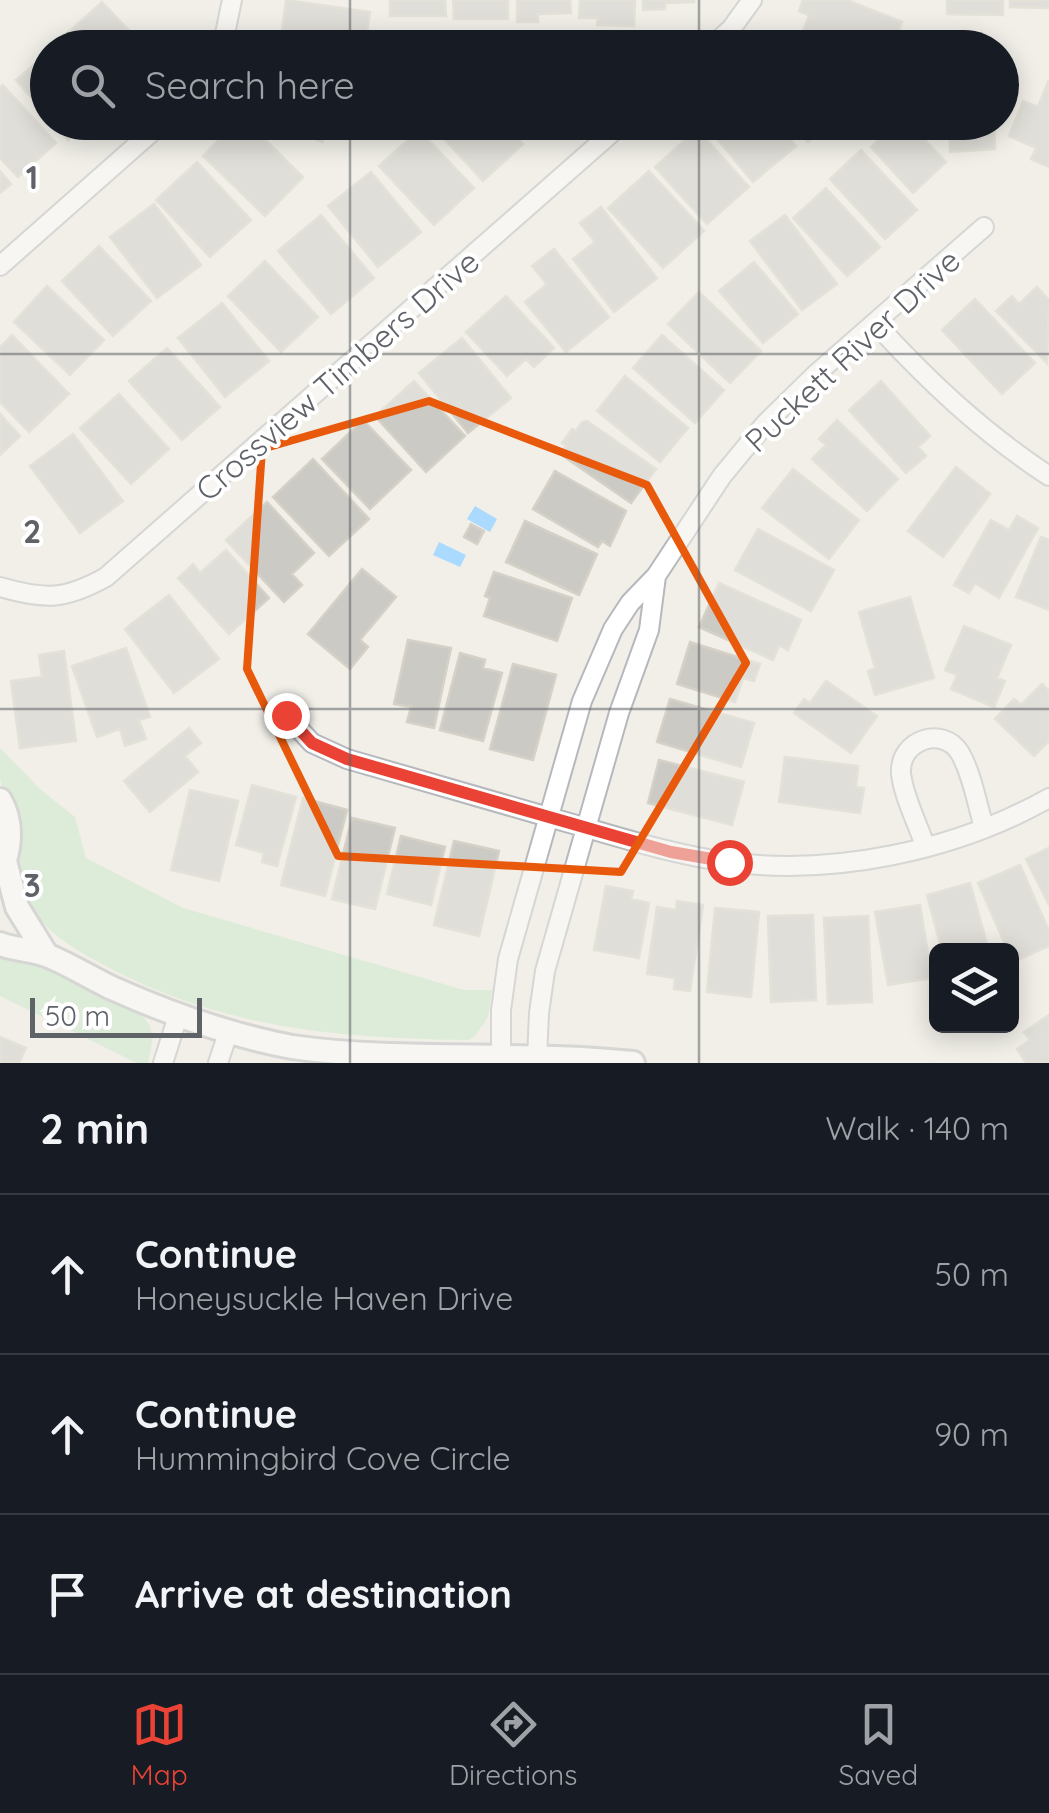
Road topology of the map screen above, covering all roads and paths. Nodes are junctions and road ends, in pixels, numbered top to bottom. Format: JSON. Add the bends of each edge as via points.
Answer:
{"nodes":[{"id":1,"x":232,"y":0,"type":"edge"},
{"id":2,"x":752,"y":0,"type":"edge"},
{"id":3,"x":226,"y":30,"type":"edge"},
{"id":4,"x":730,"y":30,"type":"edge"},
{"id":5,"x":143,"y":140,"type":"edge"},
{"id":6,"x":604,"y":140,"type":"edge"},
{"id":7,"x":984,"y":227,"type":"dead end"},
{"id":8,"x":0,"y":266,"type":"edge"},
{"id":9,"x":875,"y":323,"type":"junction"},
{"id":10,"x":1049,"y":476,"type":"edge"},
{"id":11,"x":656,"y":576,"type":"junction"},
{"id":12,"x":0,"y":587,"type":"edge"},
{"id":13,"x":286,"y":715,"type":"dead end"},
{"id":14,"x":1049,"y":798,"type":"edge"},
{"id":15,"x":0,"y":800,"type":"edge"},
{"id":16,"x":549,"y":818,"type":"junction"},
{"id":17,"x":984,"y":827,"type":"junction"},
{"id":18,"x":586,"y":828,"type":"junction"},
{"id":19,"x":925,"y":846,"type":"junction"},
{"id":20,"x":3,"y":867,"type":"edge"},
{"id":21,"x":0,"y":944,"type":"edge"},
{"id":22,"x":46,"y":954,"type":"junction"},
{"id":23,"x":178,"y":1016,"type":"junction"},
{"id":24,"x":228,"y":1033,"type":"junction"},
{"id":25,"x":501,"y":1057,"type":"junction"},
{"id":26,"x":538,"y":1058,"type":"junction"},
{"id":27,"x":163,"y":1063,"type":"edge"},
{"id":28,"x":218,"y":1063,"type":"edge"},
{"id":29,"x":633,"y":1063,"type":"edge"}],
"edges":[{"from":1,"to":3,"type":"street"},
{"from":2,"to":4,"type":"street"},
{"from":5,"to":8,"type":"street"},
{"from":6,"to":12,"type":"street","name":"Crossview Timbers Drive","via":[[106,577],[75,594],[36,598]]},
{"from":7,"to":9,"type":"street","name":"Puckett River Drive"},
{"from":9,"to":10,"type":"street","via":[[964,414]]},
{"from":9,"to":11,"type":"street","name":"Puckett River Drive","via":[[765,424]]},
{"from":11,"to":16,"type":"street","name":"Puckett River Drive","via":[[630,603],[600,654]]},
{"from":11,"to":18,"type":"street","name":"Puckett River Drive","via":[[650,630]]},
{"from":13,"to":16,"type":"street","via":[[328,752]]},
{"from":14,"to":17,"type":"street"},
{"from":15,"to":20,"type":"street","via":[[10,834]]},
{"from":16,"to":18,"type":"street"},
{"from":16,"to":25,"type":"street","name":"Puckett River Drive","via":[[508,959]]},
{"from":17,"to":19,"type":"street"},
{"from":17,"to":19,"type":"street","via":[[953,744],[923,739],[902,760],[901,775]]},
{"from":18,"to":19,"type":"street","via":[[671,852],[801,866]]},
{"from":18,"to":26,"type":"street","name":"Puckett River Drive","via":[[546,971]]},
{"from":20,"to":22,"type":"street"},
{"from":21,"to":22,"type":"street"},
{"from":22,"to":23,"type":"street"},
{"from":23,"to":24,"type":"street"},
{"from":23,"to":27,"type":"street"},
{"from":24,"to":25,"type":"street","via":[[370,1055]]},
{"from":24,"to":28,"type":"street"},
{"from":25,"to":26,"type":"street"},
{"from":26,"to":29,"type":"street"}]}
